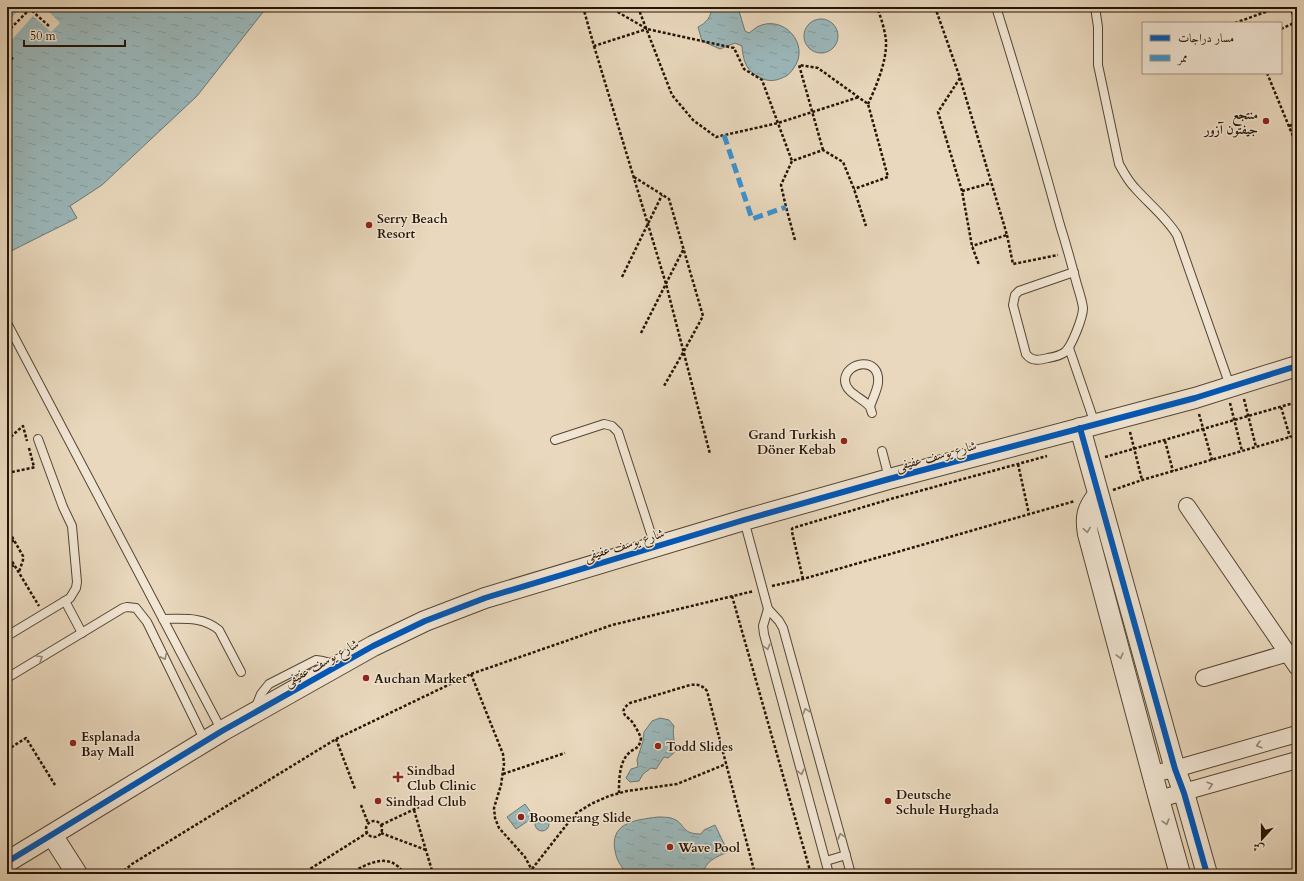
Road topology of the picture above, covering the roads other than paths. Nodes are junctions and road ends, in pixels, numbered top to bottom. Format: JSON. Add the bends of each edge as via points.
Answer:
{"nodes":[{"id":1,"x":996,"y":7,"type":"edge"},
{"id":2,"x":1095,"y":7,"type":"edge"},
{"id":3,"x":1074,"y":272,"type":"junction"},
{"id":4,"x":7,"y":323,"type":"edge"},
{"id":5,"x":1069,"y":348,"type":"junction"},
{"id":6,"x":1297,"y":366,"type":"edge"},
{"id":7,"x":1232,"y":387,"type":"junction"},
{"id":8,"x":871,"y":410,"type":"joint"},
{"id":9,"x":1087,"y":426,"type":"junction"},
{"id":10,"x":38,"y":439,"type":"dead end"},
{"id":11,"x":555,"y":440,"type":"dead end"},
{"id":12,"x":882,"y":451,"type":"dead end"},
{"id":13,"x":889,"y":479,"type":"junction"},
{"id":14,"x":1098,"y":495,"type":"junction"},
{"id":15,"x":1187,"y":506,"type":"dead end"},
{"id":16,"x":744,"y":520,"type":"junction"},
{"id":17,"x":655,"y":546,"type":"junction"},
{"id":18,"x":65,"y":601,"type":"junction"},
{"id":19,"x":768,"y":609,"type":"junction"},
{"id":20,"x":163,"y":619,"type":"junction"},
{"id":21,"x":82,"y":633,"type":"junction"},
{"id":22,"x":7,"y":636,"type":"edge"},
{"id":23,"x":1288,"y":654,"type":"junction"},
{"id":24,"x":1297,"y":667,"type":"edge"},
{"id":25,"x":241,"y":672,"type":"dead end"},
{"id":26,"x":7,"y":678,"type":"edge"},
{"id":27,"x":1204,"y":678,"type":"dead end"},
{"id":28,"x":1297,"y":734,"type":"edge"},
{"id":29,"x":214,"y":736,"type":"junction"},
{"id":30,"x":1297,"y":760,"type":"edge"},
{"id":31,"x":1174,"y":769,"type":"junction"},
{"id":32,"x":1152,"y":774,"type":"junction"},
{"id":33,"x":1184,"y":793,"type":"junction"},
{"id":34,"x":1159,"y":800,"type":"junction"},
{"id":35,"x":52,"y":835,"type":"junction"},
{"id":36,"x":846,"y":855,"type":"junction"},
{"id":37,"x":826,"y":861,"type":"junction"},
{"id":38,"x":7,"y":862,"type":"edge"},
{"id":39,"x":77,"y":874,"type":"edge"},
{"id":40,"x":829,"y":874,"type":"edge"},
{"id":41,"x":851,"y":874,"type":"edge"},
{"id":42,"x":1180,"y":874,"type":"edge"},
{"id":43,"x":1206,"y":874,"type":"edge"}],
"edges":[{"from":1,"to":3,"type":"lane"},
{"from":2,"to":7,"type":"lane","via":[[1098,64],[1119,164],[1126,177],[1177,235]]},
{"from":3,"to":5,"type":"lane","via":[[1083,308]]},
{"from":3,"to":5,"type":"lane","via":[[1019,291],[1015,295],[1013,305],[1029,358],[1038,360],[1059,356]]},
{"from":4,"to":20,"type":"lane"},
{"from":5,"to":9,"type":"lane"},
{"from":6,"to":7,"type":"street","name":"شارع يوسف عفيفى"},
{"from":7,"to":9,"type":"street","name":"شارع يوسف عفيفى"},
{"from":8,"to":8,"type":"lane","via":[[847,386],[845,379],[853,367],[860,364],[875,369],[878,376]]},
{"from":9,"to":13,"type":"street","name":"شارع يوسف عفيفى"},
{"from":9,"to":14,"type":"street","via":[[1089,462]]},
{"from":10,"to":18,"type":"lane","via":[[72,526],[77,582],[74,593]]},
{"from":11,"to":17,"type":"lane","via":[[604,424],[612,426],[618,432]]},
{"from":12,"to":13,"type":"lane"},
{"from":13,"to":16,"type":"street","name":"شارع يوسف عفيفى"},
{"from":14,"to":31,"type":"street"},
{"from":14,"to":32,"type":"street","one_way":true,"via":[[1091,503],[1086,524]]},
{"from":15,"to":23,"type":"street"},
{"from":16,"to":17,"type":"street","name":"شارع يوسف عفيفى"},
{"from":16,"to":19,"type":"lane"},
{"from":17,"to":29,"type":"street","name":"شارع يوسف عفيفى","via":[[485,598],[425,621],[373,646]]},
{"from":18,"to":21,"type":"lane"},
{"from":18,"to":22,"type":"lane"},
{"from":36,"to":19,"type":"lane","one_way":true,"via":[[783,628]]},
{"from":19,"to":37,"type":"lane","one_way":true,"via":[[763,626],[764,634]]},
{"from":20,"to":25,"type":"lane","via":[[201,620],[215,627]]},
{"from":20,"to":29,"type":"lane"},
{"from":26,"to":21,"type":"lane","one_way":true},
{"from":21,"to":29,"type":"lane","one_way":true,"via":[[127,606],[136,608],[147,622]]},
{"from":23,"to":24,"type":"street"},
{"from":23,"to":27,"type":"street"},
{"from":28,"to":31,"type":"street","one_way":true},
{"from":29,"to":35,"type":"street","name":"شارع يوسف عفيفى"},
{"from":33,"to":30,"type":"street","one_way":true},
{"from":31,"to":32,"type":"street"},
{"from":31,"to":33,"type":"street"},
{"from":32,"to":34,"type":"street"},
{"from":33,"to":34,"type":"street"},
{"from":33,"to":43,"type":"street"},
{"from":34,"to":42,"type":"street","one_way":true},
{"from":35,"to":38,"type":"street","name":"شارع يوسف عفيفى"},
{"from":35,"to":39,"type":"street"},
{"from":36,"to":37,"type":"lane"},
{"from":36,"to":41,"type":"lane"},
{"from":37,"to":40,"type":"lane"}]}
